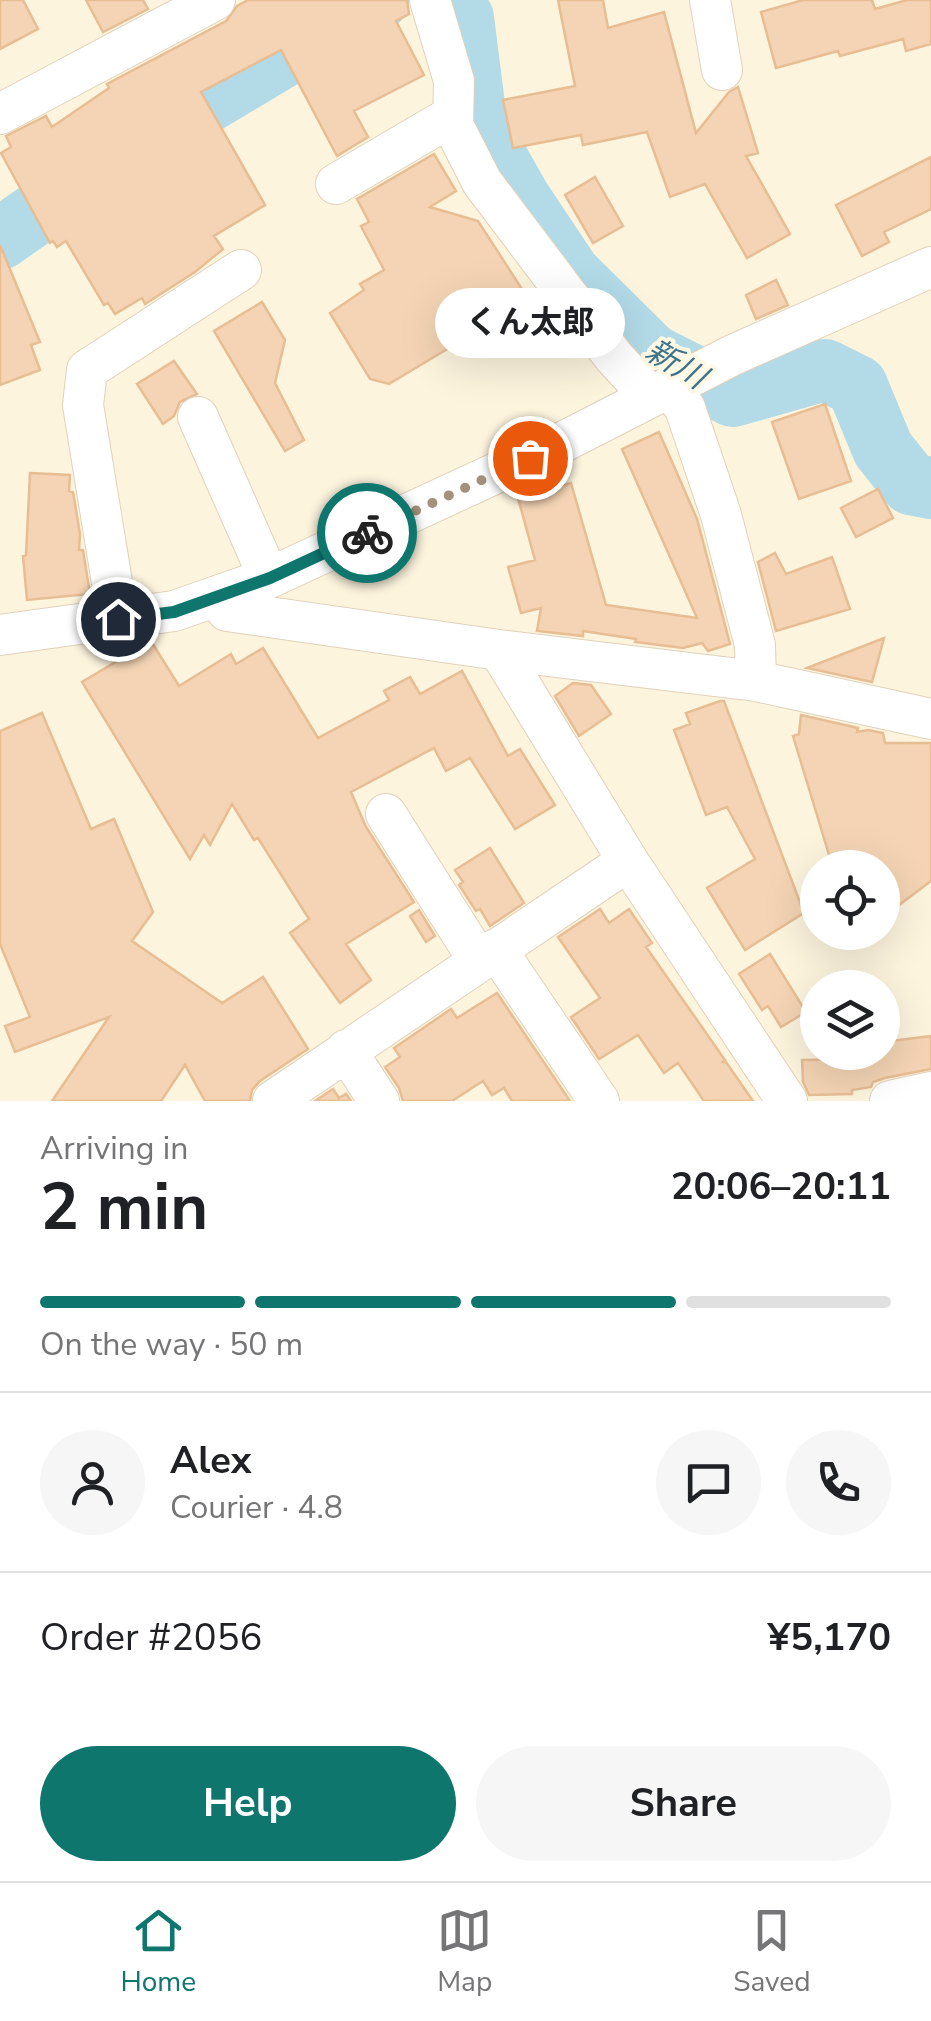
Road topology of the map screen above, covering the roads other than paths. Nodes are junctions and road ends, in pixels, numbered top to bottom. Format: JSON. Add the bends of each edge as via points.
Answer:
{"nodes":[{"id":1,"x":215,"y":0,"type":"edge"},
{"id":2,"x":430,"y":0,"type":"edge"},
{"id":3,"x":710,"y":0,"type":"edge"},
{"id":4,"x":722,"y":70,"type":"dead end"},
{"id":5,"x":0,"y":114,"type":"edge"},
{"id":6,"x":452,"y":116,"type":"junction"},
{"id":7,"x":336,"y":184,"type":"dead end"},
{"id":8,"x":931,"y":267,"type":"edge"},
{"id":9,"x":241,"y":270,"type":"dead end"},
{"id":10,"x":664,"y":390,"type":"junction"},
{"id":11,"x":198,"y":416,"type":"dead end"},
{"id":12,"x":270,"y":578,"type":"junction"},
{"id":13,"x":217,"y":596,"type":"junction"},
{"id":14,"x":118,"y":619,"type":"junction"},
{"id":15,"x":0,"y":634,"type":"edge"},
{"id":16,"x":499,"y":650,"type":"junction"},
{"id":17,"x":756,"y":681,"type":"junction"},
{"id":18,"x":931,"y":719,"type":"edge"},
{"id":19,"x":386,"y":814,"type":"dead end"},
{"id":20,"x":628,"y":861,"type":"junction"},
{"id":21,"x":488,"y":955,"type":"junction"},
{"id":22,"x":346,"y":1050,"type":"junction"},
{"id":23,"x":931,"y":1092,"type":"edge"},
{"id":24,"x":273,"y":1101,"type":"edge"},
{"id":25,"x":379,"y":1101,"type":"edge"},
{"id":26,"x":600,"y":1101,"type":"edge"},
{"id":27,"x":787,"y":1101,"type":"edge"},
{"id":28,"x":890,"y":1101,"type":"edge"}],
"edges":[{"from":1,"to":5,"type":"street"},
{"from":2,"to":6,"type":"street","via":[[454,81]]},
{"from":3,"to":4,"type":"street"},
{"from":6,"to":7,"type":"street"},
{"from":6,"to":10,"type":"street","via":[[482,182],[614,356]]},
{"from":8,"to":10,"type":"street"},
{"from":9,"to":14,"type":"street","via":[[88,370],[83,405]]},
{"from":10,"to":12,"type":"street"},
{"from":10,"to":17,"type":"street","via":[[685,408],[722,515],[755,645]]},
{"from":11,"to":12,"type":"street"},
{"from":12,"to":13,"type":"street"},
{"from":13,"to":14,"type":"street","via":[[174,612]]},
{"from":13,"to":16,"type":"street","via":[[227,611]]},
{"from":14,"to":15,"type":"street"},
{"from":16,"to":17,"type":"street"},
{"from":16,"to":20,"type":"street"},
{"from":17,"to":18,"type":"street"},
{"from":19,"to":21,"type":"street"},
{"from":20,"to":21,"type":"street"},
{"from":20,"to":27,"type":"street"},
{"from":21,"to":22,"type":"street"},
{"from":21,"to":26,"type":"street"},
{"from":22,"to":24,"type":"street"},
{"from":22,"to":25,"type":"street"},
{"from":23,"to":28,"type":"street"}]}
